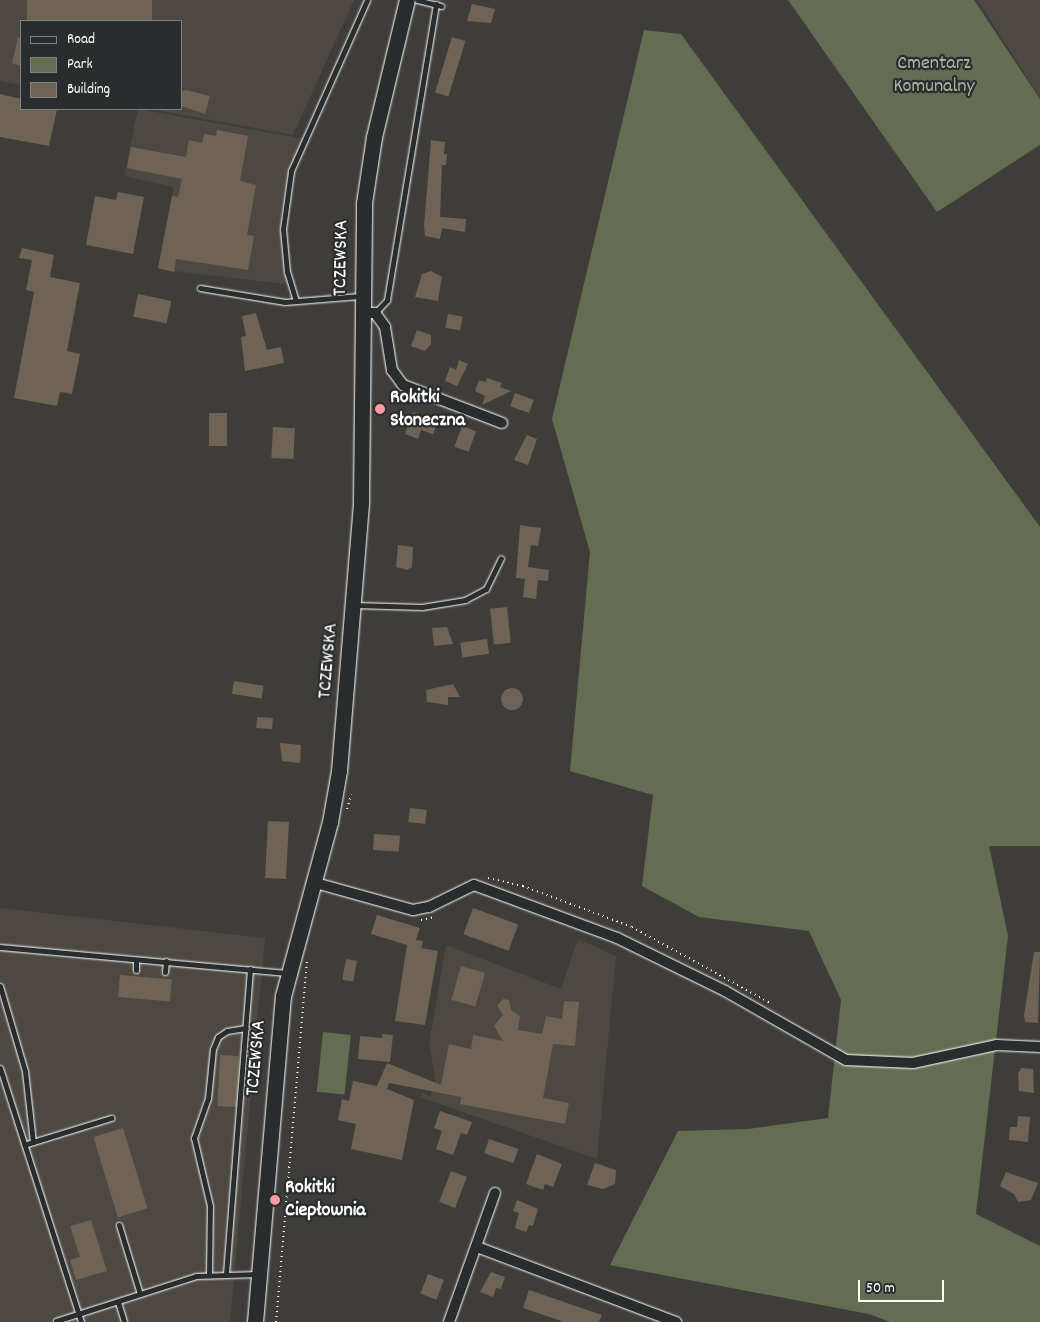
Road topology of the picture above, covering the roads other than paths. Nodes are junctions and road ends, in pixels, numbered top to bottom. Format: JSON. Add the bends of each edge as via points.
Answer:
{"nodes":[{"id":1,"x":367,"y":0,"type":"edge"},
{"id":2,"x":407,"y":0,"type":"edge"},
{"id":3,"x":417,"y":0,"type":"edge"},
{"id":4,"x":200,"y":288,"type":"dead end"},
{"id":5,"x":361,"y":296,"type":"junction"},
{"id":6,"x":296,"y":301,"type":"junction"},
{"id":7,"x":368,"y":313,"type":"junction"},
{"id":8,"x":502,"y":423,"type":"dead end"},
{"id":9,"x":501,"y":558,"type":"dead end"},
{"id":10,"x":354,"y":605,"type":"junction"},
{"id":11,"x":312,"y":882,"type":"junction"},
{"id":12,"x":0,"y":947,"type":"edge"},
{"id":13,"x":136,"y":960,"type":"junction"},
{"id":14,"x":166,"y":961,"type":"junction"},
{"id":15,"x":250,"y":969,"type":"junction"},
{"id":16,"x":136,"y":970,"type":"dead end"},
{"id":17,"x":165,"y":972,"type":"dead end"},
{"id":18,"x":287,"y":973,"type":"junction"},
{"id":19,"x":0,"y":986,"type":"edge"},
{"id":20,"x":246,"y":1028,"type":"junction"},
{"id":21,"x":1040,"y":1047,"type":"edge"},
{"id":22,"x":0,"y":1068,"type":"edge"},
{"id":23,"x":111,"y":1118,"type":"dead end"},
{"id":24,"x":33,"y":1142,"type":"junction"},
{"id":25,"x":24,"y":1145,"type":"junction"},
{"id":26,"x":495,"y":1193,"type":"dead end"},
{"id":27,"x":119,"y":1225,"type":"dead end"},
{"id":28,"x":477,"y":1247,"type":"junction"},
{"id":29,"x":226,"y":1274,"type":"junction"},
{"id":30,"x":258,"y":1274,"type":"junction"},
{"id":31,"x":209,"y":1275,"type":"junction"},
{"id":32,"x":140,"y":1294,"type":"junction"},
{"id":33,"x":118,"y":1302,"type":"junction"},
{"id":34,"x":78,"y":1315,"type":"junction"},
{"id":35,"x":56,"y":1321,"type":"edge"},
{"id":36,"x":80,"y":1322,"type":"edge"},
{"id":37,"x":124,"y":1322,"type":"edge"},
{"id":38,"x":255,"y":1322,"type":"edge"},
{"id":39,"x":449,"y":1322,"type":"edge"},
{"id":40,"x":676,"y":1322,"type":"edge"}],
"edges":[{"from":1,"to":6,"type":"lane","via":[[290,170],[283,230],[287,272]]},
{"from":2,"to":5,"type":"street","name":"TCZEWSKA","via":[[369,170],[362,226]]},
{"from":3,"to":7,"type":"lane","via":[[439,5],[387,300]]},
{"from":4,"to":6,"type":"lane"},
{"from":5,"to":6,"type":"lane"},
{"from":5,"to":7,"type":"street","name":"TCZEWSKA"},
{"from":7,"to":8,"type":"street","via":[[385,327],[392,370],[398,380]]},
{"from":7,"to":10,"type":"street","name":"TCZEWSKA"},
{"from":9,"to":10,"type":"lane","via":[[486,589],[465,600],[422,607]]},
{"from":10,"to":11,"type":"street","name":"TCZEWSKA","via":[[336,792]]},
{"from":11,"to":18,"type":"street","name":"TCZEWSKA"},
{"from":11,"to":21,"type":"street","via":[[413,910],[429,907],[474,885],[618,938],[725,991],[846,1060],[913,1063],[997,1045]]},
{"from":12,"to":13,"type":"lane"},
{"from":13,"to":14,"type":"lane"},
{"from":13,"to":16,"type":"lane"},
{"from":14,"to":15,"type":"lane"},
{"from":14,"to":17,"type":"lane"},
{"from":15,"to":18,"type":"lane"},
{"from":15,"to":20,"type":"lane"},
{"from":18,"to":30,"type":"street","name":"TCZEWSKA"},
{"from":19,"to":24,"type":"lane","via":[[25,1070]]},
{"from":20,"to":29,"type":"lane"},
{"from":20,"to":31,"type":"lane","via":[[227,1031],[218,1037],[213,1049],[208,1098],[194,1138],[210,1206]]},
{"from":22,"to":25,"type":"lane"},
{"from":23,"to":24,"type":"lane"},
{"from":24,"to":25,"type":"lane"},
{"from":25,"to":34,"type":"lane"},
{"from":26,"to":28,"type":"street"},
{"from":27,"to":32,"type":"lane"},
{"from":28,"to":39,"type":"street"},
{"from":28,"to":40,"type":"street"},
{"from":29,"to":30,"type":"lane"},
{"from":29,"to":31,"type":"lane"},
{"from":30,"to":38,"type":"street","name":"TCZEWSKA"},
{"from":31,"to":32,"type":"lane"},
{"from":32,"to":33,"type":"lane"},
{"from":33,"to":34,"type":"lane"},
{"from":33,"to":37,"type":"lane"},
{"from":34,"to":35,"type":"lane"},
{"from":34,"to":36,"type":"lane"}]}
